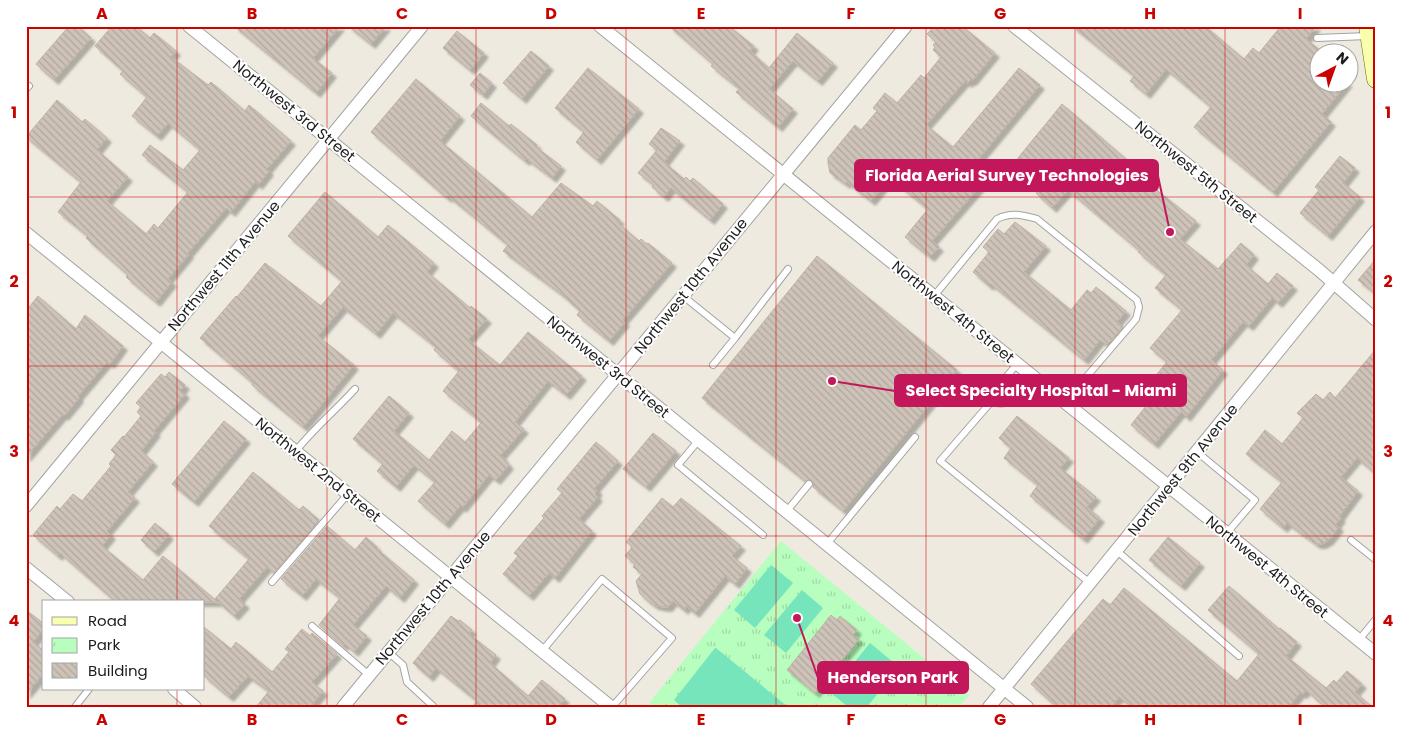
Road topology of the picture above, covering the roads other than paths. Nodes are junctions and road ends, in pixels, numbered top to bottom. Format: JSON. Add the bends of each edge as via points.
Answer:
{"nodes":[{"id":1,"x":189,"y":26,"type":"edge"},
{"id":2,"x":422,"y":26,"type":"edge"},
{"id":3,"x":600,"y":26,"type":"edge"},
{"id":4,"x":906,"y":26,"type":"edge"},
{"id":5,"x":1014,"y":26,"type":"edge"},
{"id":6,"x":1368,"y":31,"type":"edge"},
{"id":7,"x":1317,"y":38,"type":"dead end"},
{"id":8,"x":1376,"y":79,"type":"edge"},
{"id":9,"x":330,"y":140,"type":"junction"},
{"id":10,"x":783,"y":174,"type":"junction"},
{"id":11,"x":1376,"y":231,"type":"edge"},
{"id":12,"x":26,"y":233,"type":"edge"},
{"id":13,"x":788,"y":269,"type":"dead end"},
{"id":14,"x":1334,"y":284,"type":"junction"},
{"id":15,"x":683,"y":296,"type":"junction"},
{"id":16,"x":934,"y":296,"type":"junction"},
{"id":17,"x":1376,"y":320,"type":"edge"},
{"id":18,"x":735,"y":338,"type":"junction"},
{"id":19,"x":161,"y":343,"type":"junction"},
{"id":20,"x":1017,"y":364,"type":"junction"},
{"id":21,"x":713,"y":365,"type":"dead end"},
{"id":22,"x":618,"y":375,"type":"junction"},
{"id":23,"x":1030,"y":376,"type":"junction"},
{"id":24,"x":355,"y":389,"type":"dead end"},
{"id":25,"x":990,"y":402,"type":"junction"},
{"id":26,"x":1064,"y":403,"type":"junction"},
{"id":27,"x":915,"y":437,"type":"dead end"},
{"id":28,"x":698,"y":441,"type":"junction"},
{"id":29,"x":294,"y":452,"type":"junction"},
{"id":30,"x":1197,"y":452,"type":"junction"},
{"id":31,"x":809,"y":484,"type":"dead end"},
{"id":32,"x":1168,"y":487,"type":"junction"},
{"id":33,"x":348,"y":494,"type":"junction"},
{"id":34,"x":26,"y":506,"type":"edge"},
{"id":35,"x":786,"y":512,"type":"junction"},
{"id":36,"x":1226,"y":534,"type":"junction"},
{"id":37,"x":763,"y":535,"type":"dead end"},
{"id":38,"x":1351,"y":540,"type":"dead end"},
{"id":39,"x":826,"y":545,"type":"junction"},
{"id":40,"x":1117,"y":551,"type":"junction"},
{"id":41,"x":1376,"y":560,"type":"edge"},
{"id":42,"x":26,"y":568,"type":"edge"},
{"id":43,"x":451,"y":577,"type":"junction"},
{"id":44,"x":272,"y":582,"type":"dead end"},
{"id":45,"x":1090,"y":584,"type":"junction"},
{"id":46,"x":66,"y":600,"type":"edge"},
{"id":47,"x":1376,"y":620,"type":"edge"},
{"id":48,"x":312,"y":626,"type":"dead end"},
{"id":49,"x":1358,"y":641,"type":"junction"},
{"id":50,"x":542,"y":651,"type":"junction"},
{"id":51,"x":388,"y":652,"type":"junction"},
{"id":52,"x":1376,"y":654,"type":"edge"},
{"id":53,"x":1240,"y":656,"type":"dead end"},
{"id":54,"x":369,"y":675,"type":"junction"},
{"id":55,"x":1004,"y":688,"type":"junction"},
{"id":56,"x":88,"y":690,"type":"edge"},
{"id":57,"x":175,"y":690,"type":"edge"},
{"id":58,"x":75,"y":707,"type":"edge"},
{"id":59,"x":195,"y":707,"type":"edge"},
{"id":60,"x":343,"y":707,"type":"edge"},
{"id":61,"x":434,"y":707,"type":"edge"},
{"id":62,"x":611,"y":707,"type":"edge"},
{"id":63,"x":989,"y":707,"type":"edge"},
{"id":64,"x":1027,"y":707,"type":"edge"}],
"edges":[{"from":1,"to":9,"type":"street","name":"Northwest 3rd Street"},
{"from":2,"to":9,"type":"street","name":"Northwest 11th Avenue"},
{"from":3,"to":10,"type":"street","name":"Northwest 4th Street"},
{"from":4,"to":10,"type":"street","name":"Northwest 10th Avenue"},
{"from":5,"to":14,"type":"street","name":"Northwest 5th Street"},
{"from":6,"to":7,"type":"lane"},
{"from":6,"to":8,"type":"main road"},
{"from":9,"to":19,"type":"street","name":"Northwest 11th Avenue"},
{"from":9,"to":22,"type":"street","name":"Northwest 3rd Street"},
{"from":10,"to":15,"type":"street","name":"Northwest 10th Avenue"},
{"from":10,"to":16,"type":"street","name":"Northwest 4th Street"},
{"from":11,"to":14,"type":"street","name":"Northwest 9th Avenue"},
{"from":12,"to":19,"type":"street","name":"Northwest 2nd Street"},
{"from":13,"to":18,"type":"lane"},
{"from":14,"to":17,"type":"street","name":"Northwest 5th Street"},
{"from":14,"to":30,"type":"street","name":"Northwest 9th Avenue"},
{"from":15,"to":18,"type":"lane"},
{"from":15,"to":22,"type":"street","name":"Northwest 10th Avenue"},
{"from":16,"to":20,"type":"street","name":"Northwest 4th Street"},
{"from":16,"to":26,"type":"lane","via":[[997,219],[1016,214],[1037,219],[1137,300],[1136,319]]},
{"from":18,"to":21,"type":"lane"},
{"from":19,"to":29,"type":"street","name":"Northwest 2nd Street"},
{"from":19,"to":34,"type":"street","name":"Northwest 11th Avenue"},
{"from":20,"to":23,"type":"street","name":"Northwest 4th Street"},
{"from":20,"to":25,"type":"lane","via":[[994,392]]},
{"from":22,"to":28,"type":"street","name":"Northwest 3rd Street"},
{"from":22,"to":43,"type":"street","name":"Northwest 10th Avenue"},
{"from":23,"to":25,"type":"lane","via":[[1009,403]]},
{"from":23,"to":26,"type":"street","name":"Northwest 4th Street"},
{"from":24,"to":29,"type":"lane"},
{"from":25,"to":45,"type":"lane","via":[[940,461]]},
{"from":26,"to":32,"type":"street","name":"Northwest 4th Street"},
{"from":27,"to":39,"type":"lane"},
{"from":28,"to":35,"type":"street","name":"Northwest 3rd Street"},
{"from":28,"to":37,"type":"lane","via":[[678,465]]},
{"from":29,"to":33,"type":"street","name":"Northwest 2nd Street"},
{"from":30,"to":32,"type":"street","name":"Northwest 9th Avenue"},
{"from":30,"to":36,"type":"lane","via":[[1255,500]]},
{"from":31,"to":35,"type":"lane"},
{"from":32,"to":36,"type":"street","name":"Northwest 4th Street"},
{"from":32,"to":40,"type":"street","name":"Northwest 9th Avenue"},
{"from":33,"to":43,"type":"street","name":"Northwest 2nd Street"},
{"from":33,"to":44,"type":"lane"},
{"from":35,"to":39,"type":"street","name":"Northwest 3rd Street"},
{"from":36,"to":49,"type":"street","name":"Northwest 4th Street"},
{"from":38,"to":41,"type":"lane"},
{"from":39,"to":55,"type":"street","name":"Northwest 3rd Street"},
{"from":40,"to":45,"type":"street","name":"Northwest 9th Avenue"},
{"from":40,"to":53,"type":"lane"},
{"from":42,"to":46,"type":"street"},
{"from":43,"to":50,"type":"street","name":"Northwest 2nd Street"},
{"from":43,"to":51,"type":"street","name":"Northwest 10th Avenue"},
{"from":45,"to":55,"type":"street","name":"Northwest 9th Avenue"},
{"from":47,"to":49,"type":"lane"},
{"from":48,"to":54,"type":"lane"},
{"from":49,"to":52,"type":"street","name":"Northwest 4th Street"},
{"from":50,"to":62,"type":"street","name":"Northwest 2nd Street"},
{"from":50,"to":62,"type":"lane","via":[[602,579],[672,638]]},
{"from":51,"to":54,"type":"street","name":"Northwest 10th Avenue"},
{"from":51,"to":61,"type":"lane","via":[[403,665],[407,682]]},
{"from":54,"to":60,"type":"street","name":"Northwest 10th Avenue"},
{"from":55,"to":63,"type":"street","name":"Northwest 9th Avenue"},
{"from":55,"to":64,"type":"street","name":"Northwest 3rd Street"},
{"from":56,"to":58,"type":"lane"},
{"from":57,"to":59,"type":"street"}]}
